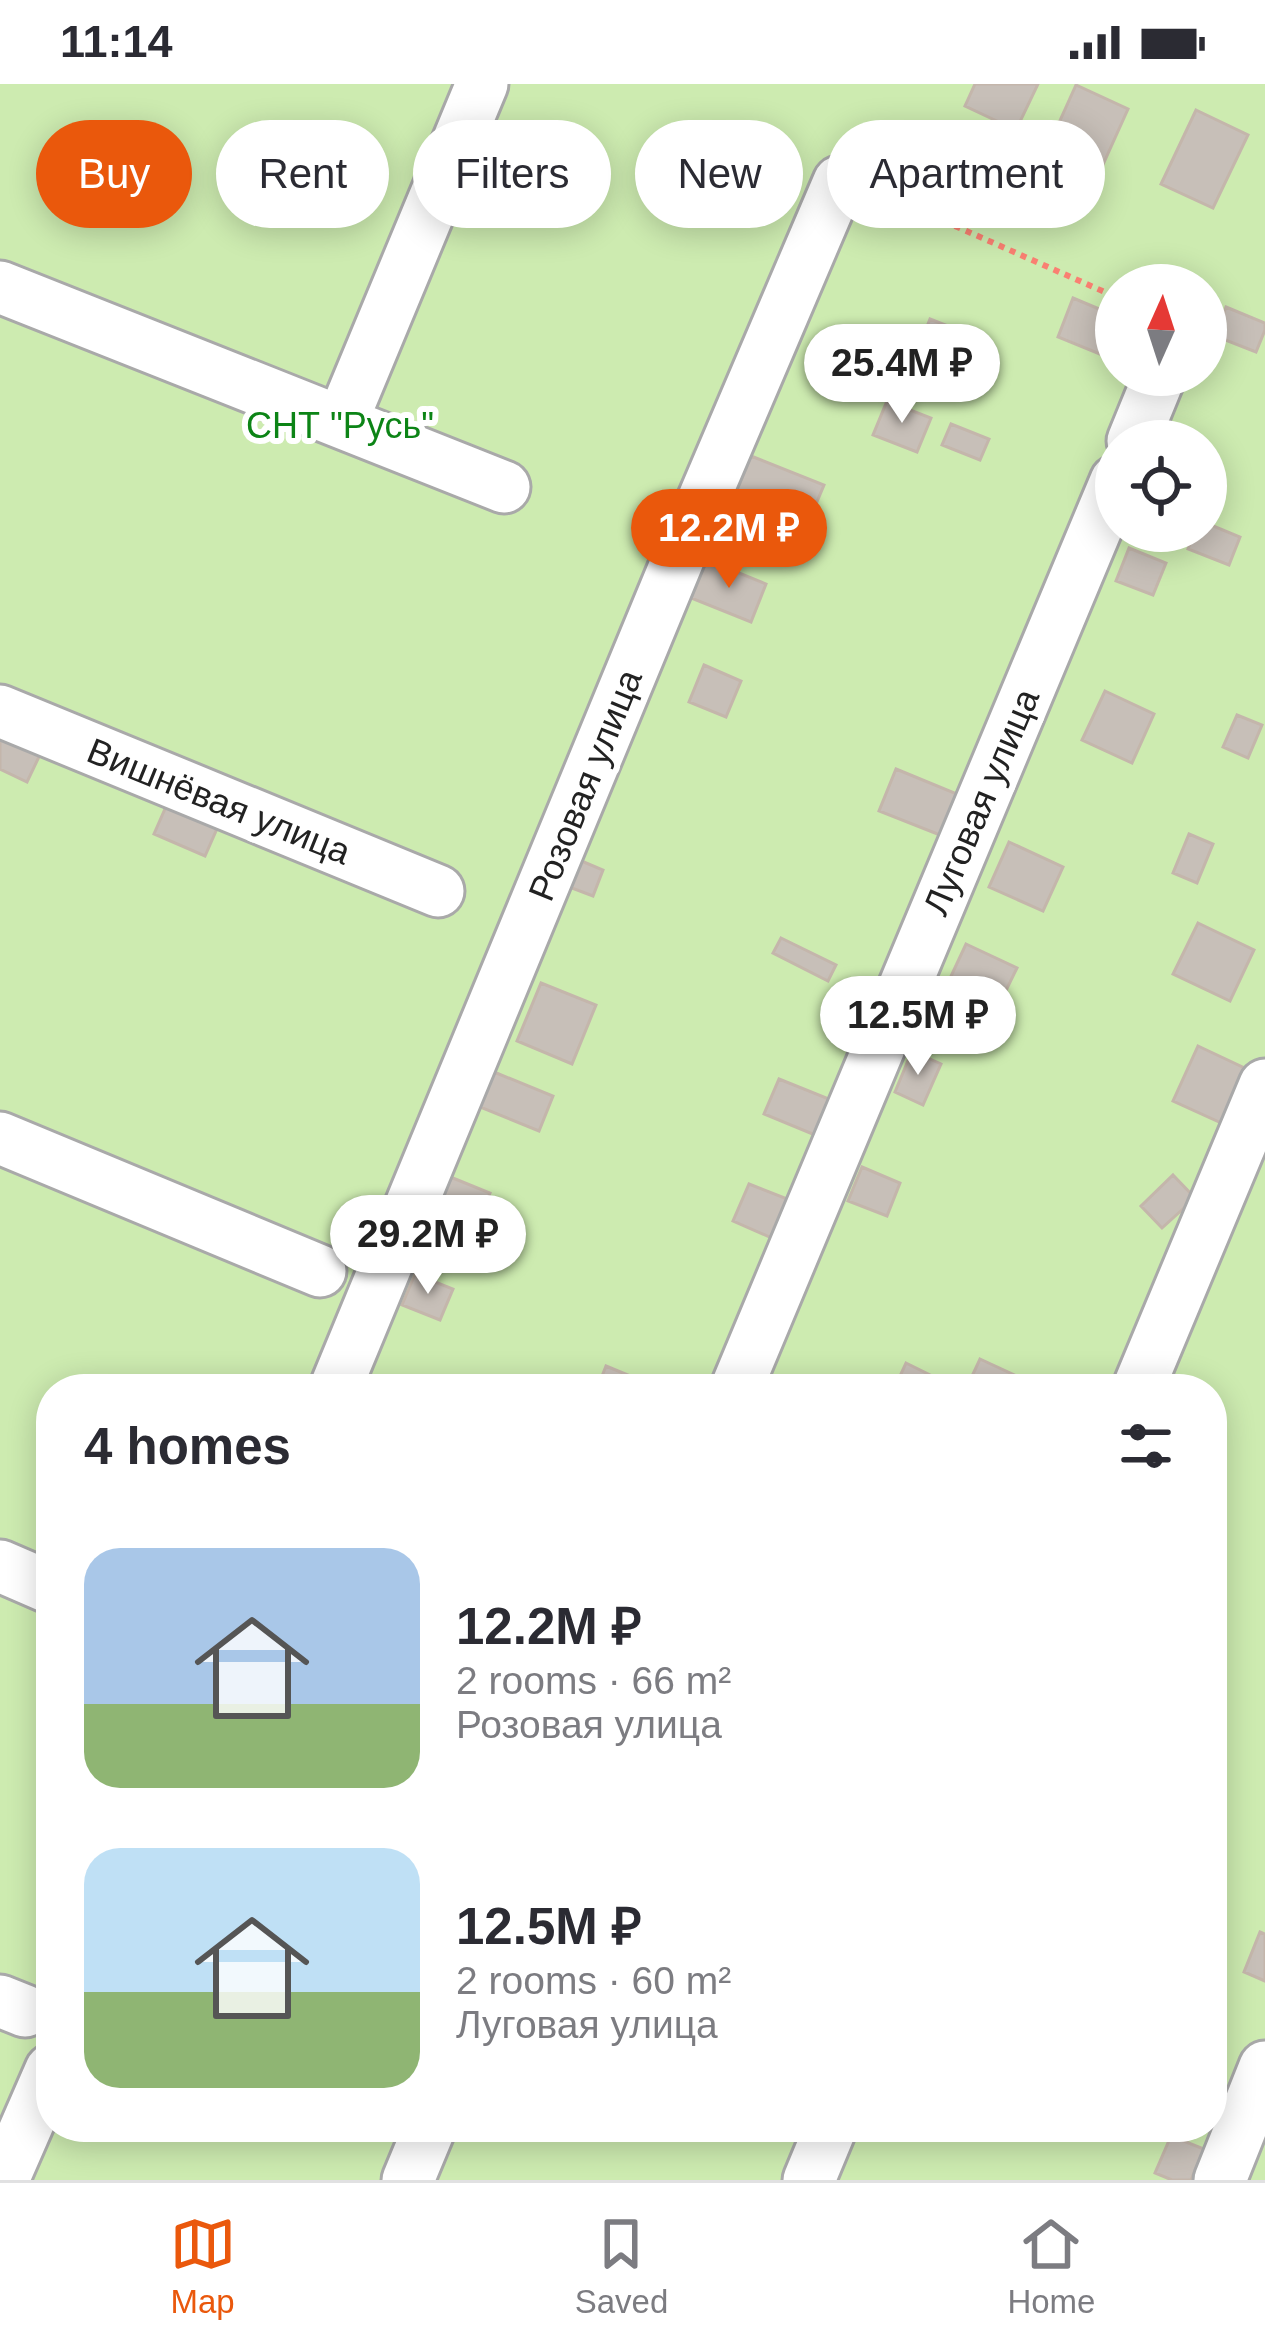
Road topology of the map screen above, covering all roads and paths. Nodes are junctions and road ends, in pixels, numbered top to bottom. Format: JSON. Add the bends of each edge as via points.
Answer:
{"nodes":[{"id":1,"x":482,"y":84,"type":"edge"},
{"id":2,"x":827,"y":210,"type":"edge"},
{"id":3,"x":961,"y":228,"type":"edge"},
{"id":4,"x":0,"y":286,"type":"edge"},
{"id":5,"x":1095,"y":287,"type":"edge"},
{"id":6,"x":342,"y":422,"type":"junction"},
{"id":7,"x":504,"y":488,"type":"dead end"},
{"id":8,"x":1095,"y":531,"type":"edge"},
{"id":9,"x":0,"y":711,"type":"edge"},
{"id":10,"x":438,"y":891,"type":"dead end"},
{"id":11,"x":1265,"y":1085,"type":"edge"},
{"id":12,"x":0,"y":1138,"type":"edge"},
{"id":13,"x":320,"y":1271,"type":"dead end"},
{"id":14,"x":341,"y":1374,"type":"edge"},
{"id":15,"x":742,"y":1374,"type":"edge"},
{"id":16,"x":1144,"y":1374,"type":"edge"},
{"id":17,"x":0,"y":1566,"type":"edge"},
{"id":18,"x":36,"y":1582,"type":"edge"},
{"id":19,"x":1265,"y":2066,"type":"edge"},
{"id":20,"x":36,"y":2104,"type":"edge"},
{"id":21,"x":424,"y":2142,"type":"edge"},
{"id":22,"x":824,"y":2142,"type":"edge"},
{"id":23,"x":3,"y":2180,"type":"edge"},
{"id":24,"x":408,"y":2180,"type":"edge"},
{"id":25,"x":808,"y":2180,"type":"edge"},
{"id":26,"x":1220,"y":2180,"type":"edge"}],
"edges":[{"from":1,"to":6,"type":"street"},
{"from":2,"to":14,"type":"street","name":"Розовая улица"},
{"from":3,"to":5,"type":"path"},
{"from":4,"to":6,"type":"street"},
{"from":6,"to":7,"type":"street"},
{"from":8,"to":15,"type":"street","name":"Луговая улица"},
{"from":9,"to":10,"type":"street","name":"Вишнёвая улица"},
{"from":11,"to":16,"type":"street"},
{"from":12,"to":13,"type":"street"},
{"from":17,"to":18,"type":"street"},
{"from":19,"to":26,"type":"street"},
{"from":20,"to":23,"type":"street"},
{"from":21,"to":24,"type":"street"},
{"from":22,"to":25,"type":"street"}]}
